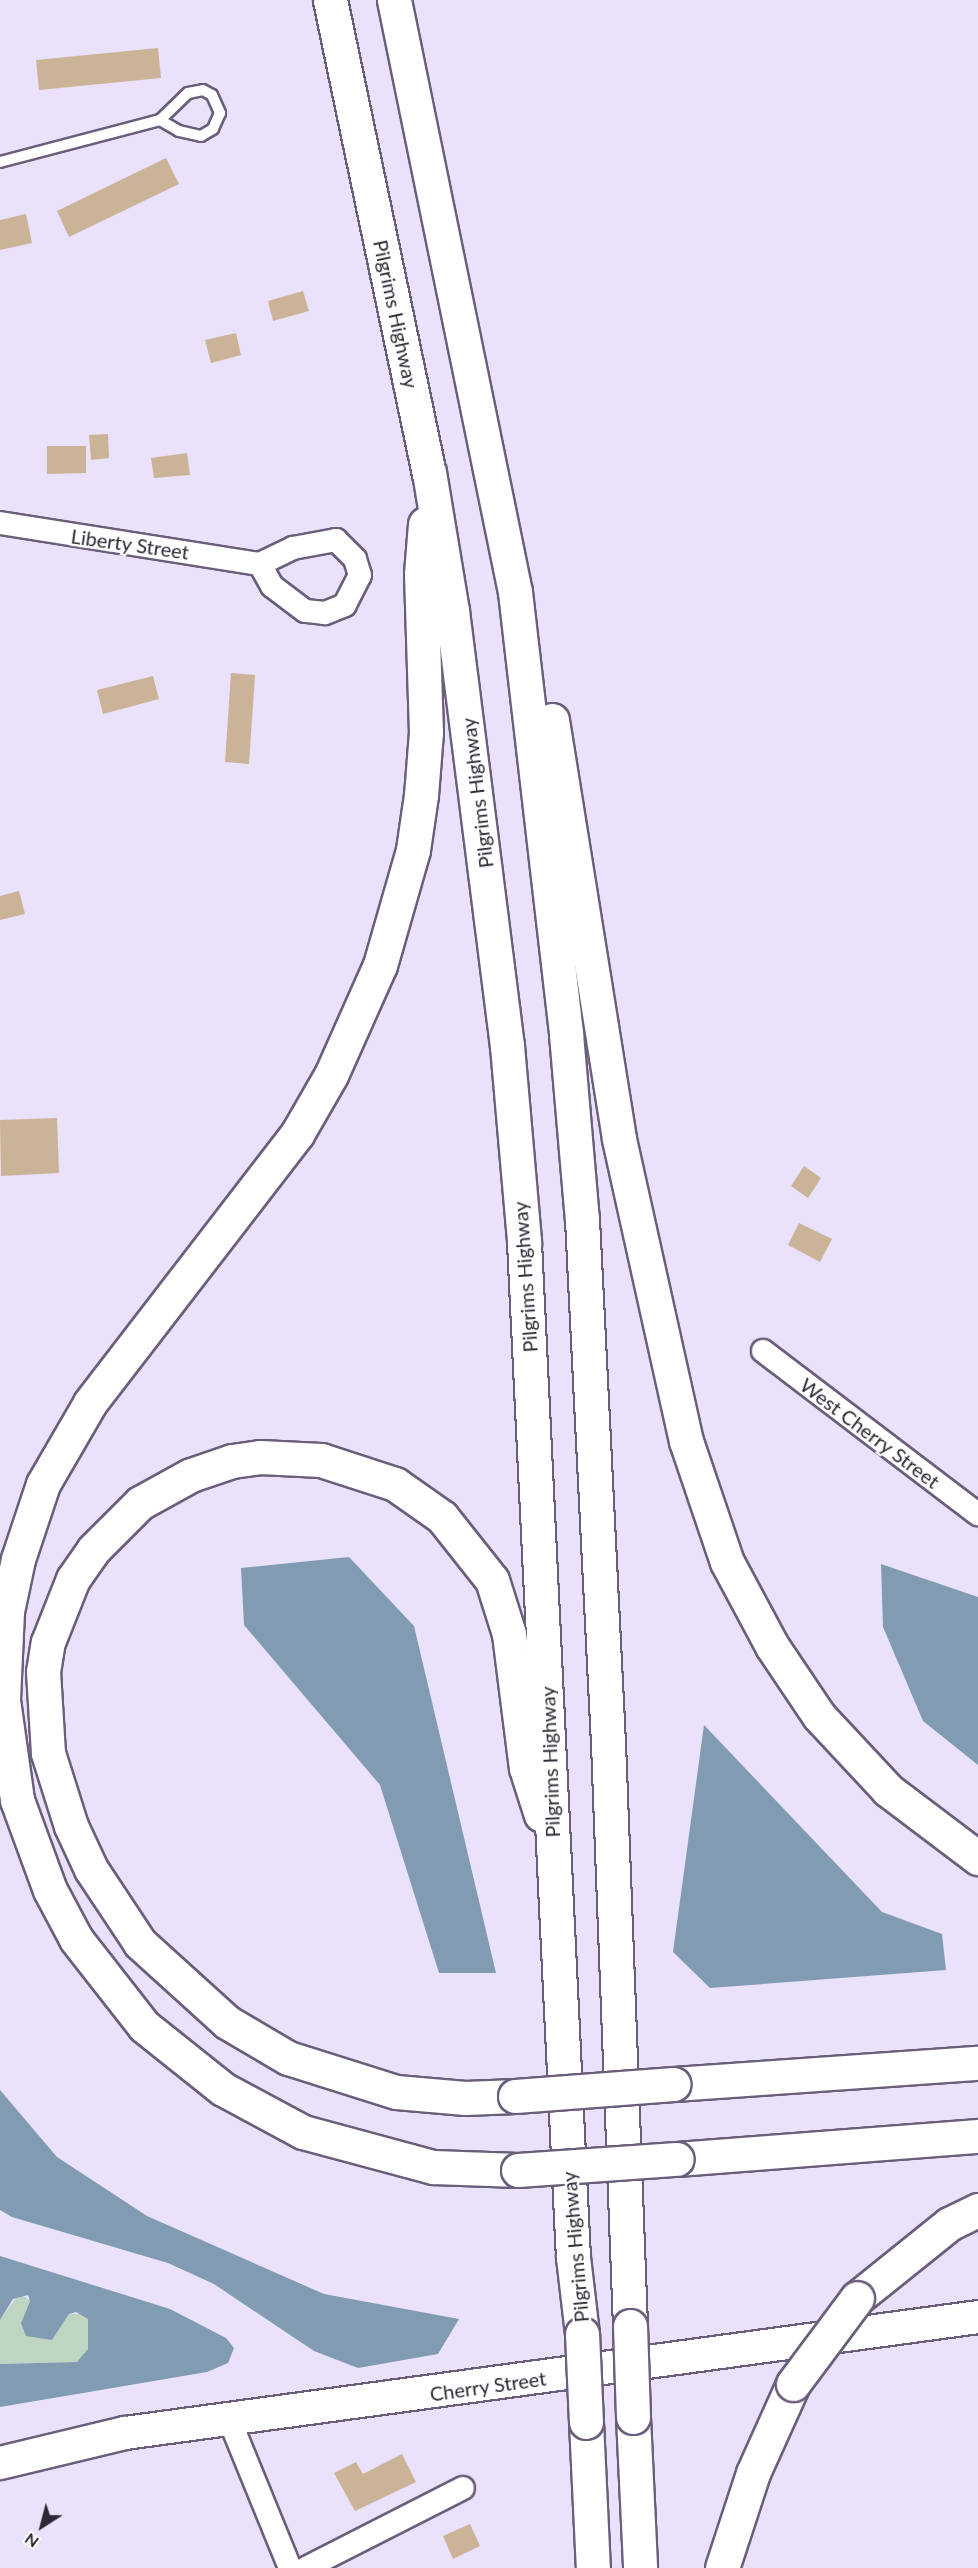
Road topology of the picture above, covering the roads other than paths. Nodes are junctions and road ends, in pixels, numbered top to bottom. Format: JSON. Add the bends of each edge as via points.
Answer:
{"nodes":[{"id":1,"x":330,"y":0,"type":"edge"},
{"id":2,"x":393,"y":0,"type":"edge"},
{"id":3,"x":160,"y":120,"type":"junction"},
{"id":4,"x":0,"y":162,"type":"edge"},
{"id":5,"x":429,"y":472,"type":"junction"},
{"id":6,"x":0,"y":523,"type":"edge"},
{"id":7,"x":260,"y":564,"type":"dead end"},
{"id":8,"x":514,"y":592,"type":"junction"},
{"id":9,"x":763,"y":1351,"type":"dead end"},
{"id":10,"x":978,"y":1514,"type":"edge"},
{"id":11,"x":978,"y":1858,"type":"edge"},
{"id":12,"x":554,"y":1859,"type":"junction"},
{"id":13,"x":978,"y":2063,"type":"edge"},
{"id":14,"x":978,"y":2136,"type":"edge"},
{"id":15,"x":978,"y":2210,"type":"edge"},
{"id":16,"x":978,"y":2317,"type":"edge"},
{"id":17,"x":230,"y":2421,"type":"junction"},
{"id":18,"x":0,"y":2463,"type":"edge"},
{"id":19,"x":463,"y":2488,"type":"dead end"},
{"id":20,"x":290,"y":2568,"type":"edge"},
{"id":21,"x":306,"y":2568,"type":"edge"},
{"id":22,"x":593,"y":2568,"type":"edge"},
{"id":23,"x":640,"y":2568,"type":"edge"},
{"id":24,"x":722,"y":2568,"type":"edge"}],
"edges":[{"from":1,"to":5,"type":"highway","name":"Pilgrims Highway"},
{"from":2,"to":8,"type":"highway"},
{"from":3,"to":3,"type":"lane","via":[[179,131],[201,136],[213,129],[220,113],[212,95],[203,90],[176,100]]},
{"from":3,"to":4,"type":"lane"},
{"from":5,"to":12,"type":"highway","name":"Pilgrims Highway","via":[[472,743],[508,1058],[535,1433]]},
{"from":5,"to":14,"type":"highway","bridge":true,"via":[[421,574],[426,732],[421,795],[410,861],[381,964],[331,1075],[297,1134],[90,1403],[43,1484],[18,1559],[7,1611],[3,1700],[17,1800],[50,1890],[76,1939],[144,2025],[224,2089],[303,2132],[413,2163],[518,2170]]},
{"from":6,"to":7,"type":"street","name":"Liberty Street"},
{"from":8,"to":11,"type":"highway","via":[[550,709],[619,1139],[703,1499],[726,1562],[772,1646],[819,1716],[888,1790]]},
{"from":8,"to":23,"type":"highway","bridge":true,"via":[[565,1022],[582,1219]]},
{"from":9,"to":10,"type":"street","name":"West Cherry Street"},
{"from":12,"to":13,"type":"highway","bridge":true,"via":[[526,1768],[509,1634],[492,1580],[442,1517],[395,1484],[321,1461],[260,1457],[232,1461],[191,1474],[140,1503],[100,1542],[73,1579],[48,1642],[43,1672],[48,1753],[71,1826],[91,1869],[140,1942],[227,2022],[306,2065],[396,2092],[465,2098]]},
{"from":12,"to":22,"type":"highway","name":"Pilgrims Highway","bridge":true},
{"from":15,"to":24,"type":"highway","bridge":true,"via":[[948,2224],[856,2298],[793,2384],[753,2473]]},
{"from":16,"to":17,"type":"main road","name":"Cherry Street"},
{"from":17,"to":18,"type":"main road","name":"Cherry Street","via":[[125,2433]]},
{"from":17,"to":20,"type":"street"},
{"from":19,"to":21,"type":"street"}]}
